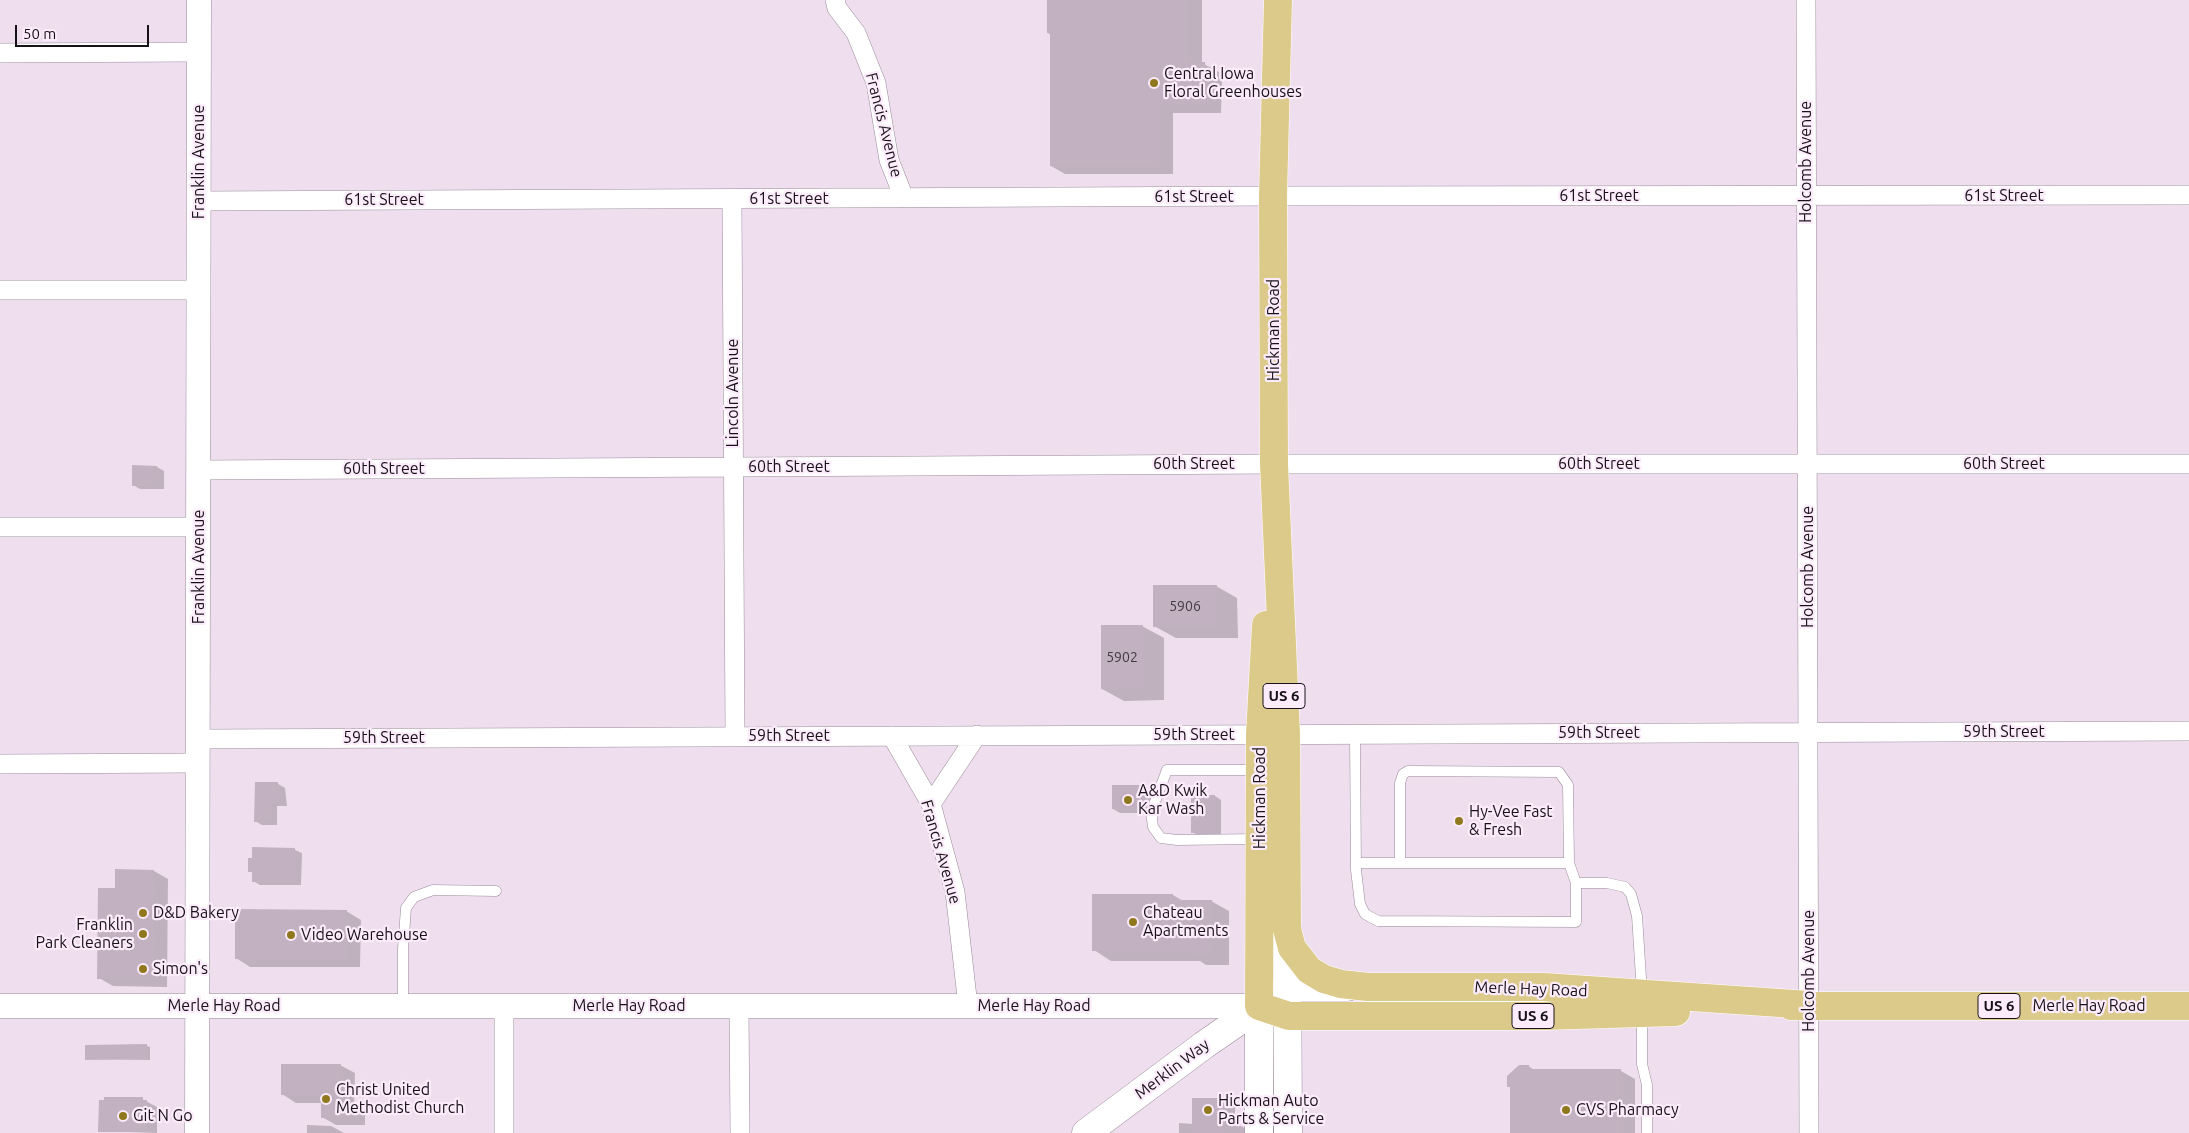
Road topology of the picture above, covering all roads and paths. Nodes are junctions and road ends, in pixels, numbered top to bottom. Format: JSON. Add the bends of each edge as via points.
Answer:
{"nodes":[{"id":1,"x":199,"y":0,"type":"edge"},
{"id":2,"x":835,"y":0,"type":"edge"},
{"id":3,"x":1263,"y":0,"type":"edge"},
{"id":4,"x":1278,"y":0,"type":"edge"},
{"id":5,"x":1806,"y":0,"type":"edge"},
{"id":6,"x":199,"y":52,"type":"junction"},
{"id":7,"x":0,"y":53,"type":"edge"},
{"id":8,"x":2189,"y":195,"type":"edge"},
{"id":9,"x":1273,"y":196,"type":"junction"},
{"id":10,"x":1807,"y":196,"type":"junction"},
{"id":11,"x":904,"y":198,"type":"junction"},
{"id":12,"x":732,"y":200,"type":"junction"},
{"id":13,"x":199,"y":201,"type":"junction"},
{"id":14,"x":0,"y":290,"type":"edge"},
{"id":15,"x":199,"y":290,"type":"junction"},
{"id":16,"x":1274,"y":464,"type":"junction"},
{"id":17,"x":1808,"y":464,"type":"junction"},
{"id":18,"x":2189,"y":464,"type":"edge"},
{"id":19,"x":734,"y":468,"type":"junction"},
{"id":20,"x":199,"y":470,"type":"junction"},
{"id":21,"x":0,"y":527,"type":"edge"},
{"id":22,"x":199,"y":527,"type":"junction"},
{"id":23,"x":2189,"y":731,"type":"edge"},
{"id":24,"x":1809,"y":732,"type":"junction"},
{"id":25,"x":1273,"y":734,"type":"junction"},
{"id":26,"x":1355,"y":734,"type":"junction"},
{"id":27,"x":977,"y":735,"type":"junction"},
{"id":28,"x":735,"y":736,"type":"junction"},
{"id":29,"x":892,"y":736,"type":"junction"},
{"id":30,"x":199,"y":739,"type":"junction"},
{"id":31,"x":199,"y":763,"type":"junction"},
{"id":32,"x":0,"y":764,"type":"edge"},
{"id":33,"x":1260,"y":770,"type":"junction"},
{"id":34,"x":931,"y":804,"type":"junction"},
{"id":35,"x":1259,"y":839,"type":"junction"},
{"id":36,"x":1356,"y":862,"type":"junction"},
{"id":37,"x":1400,"y":862,"type":"junction"},
{"id":38,"x":1569,"y":863,"type":"junction"},
{"id":39,"x":1576,"y":883,"type":"junction"},
{"id":40,"x":496,"y":891,"type":"dead end"},
{"id":41,"x":1287,"y":929,"type":"junction"},
{"id":42,"x":1288,"y":987,"type":"junction"},
{"id":43,"x":1368,"y":987,"type":"junction"},
{"id":44,"x":1642,"y":1004,"type":"junction"},
{"id":45,"x":1809,"y":1005,"type":"junction"},
{"id":46,"x":0,"y":1006,"type":"edge"},
{"id":47,"x":198,"y":1006,"type":"junction"},
{"id":48,"x":403,"y":1006,"type":"junction"},
{"id":49,"x":504,"y":1006,"type":"junction"},
{"id":50,"x":739,"y":1006,"type":"junction"},
{"id":51,"x":968,"y":1006,"type":"junction"},
{"id":52,"x":1259,"y":1006,"type":"junction"},
{"id":53,"x":2189,"y":1006,"type":"edge"},
{"id":54,"x":1288,"y":1016,"type":"junction"},
{"id":55,"x":198,"y":1133,"type":"edge"},
{"id":56,"x":504,"y":1133,"type":"edge"},
{"id":57,"x":740,"y":1133,"type":"edge"},
{"id":58,"x":1086,"y":1133,"type":"edge"},
{"id":59,"x":1259,"y":1133,"type":"edge"},
{"id":60,"x":1288,"y":1133,"type":"edge"},
{"id":61,"x":1647,"y":1133,"type":"edge"},
{"id":62,"x":1809,"y":1133,"type":"edge"}],
"edges":[{"from":1,"to":6,"type":"street","name":"Franklin Avenue"},
{"from":2,"to":11,"type":"street","name":"Francis Avenue","via":[[837,8],[856,33],[876,83],[889,160]]},
{"from":3,"to":9,"type":"main road","name":"Hickman Road","number":"US 6"},
{"from":4,"to":9,"type":"main road","name":"Hickman Road","number":"US 6"},
{"from":5,"to":10,"type":"street","name":"Holcomb Avenue"},
{"from":6,"to":7,"type":"street"},
{"from":6,"to":13,"type":"street","name":"Franklin Avenue"},
{"from":8,"to":10,"type":"street","name":"61st Street"},
{"from":9,"to":10,"type":"street","name":"61st Street"},
{"from":9,"to":11,"type":"street","name":"61st Street"},
{"from":9,"to":16,"type":"main road","name":"Hickman Road","number":"US 6"},
{"from":10,"to":17,"type":"street","name":"Holcomb Avenue"},
{"from":11,"to":12,"type":"street","name":"61st Street"},
{"from":12,"to":13,"type":"street","name":"61st Street"},
{"from":12,"to":19,"type":"street","name":"Lincoln Avenue"},
{"from":13,"to":15,"type":"street","name":"Franklin Avenue"},
{"from":14,"to":15,"type":"street"},
{"from":15,"to":20,"type":"street","name":"Franklin Avenue"},
{"from":16,"to":17,"type":"street","name":"60th Street"},
{"from":16,"to":19,"type":"street","name":"60th Street"},
{"from":16,"to":25,"type":"main road","name":"Hickman Road","number":"US 6"},
{"from":17,"to":18,"type":"street","name":"60th Street"},
{"from":17,"to":24,"type":"street","name":"Holcomb Avenue"},
{"from":19,"to":20,"type":"street","name":"60th Street"},
{"from":19,"to":28,"type":"street","name":"Lincoln Avenue"},
{"from":20,"to":22,"type":"street","name":"Franklin Avenue"},
{"from":21,"to":22,"type":"street"},
{"from":22,"to":30,"type":"street","name":"Franklin Avenue"},
{"from":23,"to":24,"type":"street","name":"59th Street"},
{"from":24,"to":26,"type":"street","name":"59th Street"},
{"from":24,"to":45,"type":"street","name":"Holcomb Avenue"},
{"from":25,"to":26,"type":"street","name":"59th Street"},
{"from":25,"to":27,"type":"street","name":"59th Street"},
{"from":25,"to":33,"type":"main road","name":"Hickman Road","number":"US 6"},
{"from":25,"to":41,"type":"main road","name":"Hickman Road","number":"US 6"},
{"from":26,"to":36,"type":"lane"},
{"from":27,"to":29,"type":"street","name":"59th Street"},
{"from":27,"to":34,"type":"street"},
{"from":28,"to":29,"type":"street","name":"59th Street"},
{"from":28,"to":30,"type":"street","name":"59th Street"},
{"from":29,"to":34,"type":"street","name":"Francis Avenue"},
{"from":30,"to":31,"type":"street","name":"Franklin Avenue"},
{"from":31,"to":32,"type":"street"},
{"from":31,"to":47,"type":"street","name":"Franklin Avenue"},
{"from":33,"to":35,"type":"main road","name":"Hickman Road","number":"US 6"},
{"from":33,"to":35,"type":"lane","via":[[1166,770],[1152,819],[1153,827],[1161,838]]},
{"from":34,"to":51,"type":"street","name":"Francis Avenue","via":[[955,892]]},
{"from":35,"to":52,"type":"main road","name":"Hickman Road","number":"US 6"},
{"from":36,"to":37,"type":"lane"},
{"from":36,"to":39,"type":"lane","via":[[1360,904],[1366,914],[1378,921],[1576,922]]},
{"from":37,"to":38,"type":"lane"},
{"from":37,"to":38,"type":"lane","via":[[1400,783],[1403,774],[1408,771],[1544,770],[1559,772],[1568,784]]},
{"from":38,"to":39,"type":"lane"},
{"from":39,"to":44,"type":"lane","via":[[1625,887],[1631,894],[1637,916]]},
{"from":40,"to":48,"type":"lane","via":[[434,890],[414,897],[406,908]]},
{"from":41,"to":42,"type":"main road","name":"Hickman Road"},
{"from":41,"to":43,"type":"main road","number":"US 6","via":[[1292,948],[1309,970],[1341,984]]},
{"from":42,"to":43,"type":"main road","name":"Merle Hay Road"},
{"from":42,"to":52,"type":"main road"},
{"from":42,"to":54,"type":"main road","name":"Hickman Road"},
{"from":43,"to":44,"type":"main road","name":"Merle Hay Road","number":"US 6","via":[[1544,987]]},
{"from":44,"to":45,"type":"main road","name":"Merle Hay Road","number":"US 6"},
{"from":44,"to":54,"type":"main road","name":"Merle Hay Road","number":"US 6","via":[[1544,1016]]},
{"from":44,"to":61,"type":"lane"},
{"from":45,"to":53,"type":"main road","name":"Merle Hay Road","number":"US 6"},
{"from":45,"to":62,"type":"street","name":"Holcomb Avenue"},
{"from":46,"to":47,"type":"street","name":"Merle Hay Road"},
{"from":47,"to":48,"type":"street","name":"Merle Hay Road"},
{"from":47,"to":55,"type":"street","name":"Franklin Avenue"},
{"from":48,"to":49,"type":"street","name":"Merle Hay Road"},
{"from":49,"to":50,"type":"street","name":"Merle Hay Road"},
{"from":49,"to":56,"type":"street"},
{"from":50,"to":51,"type":"street","name":"Merle Hay Road"},
{"from":50,"to":57,"type":"street"},
{"from":51,"to":52,"type":"street","name":"Merle Hay Road"},
{"from":52,"to":54,"type":"main road","name":"Merle Hay Road","number":"US 6"},
{"from":52,"to":58,"type":"main road","name":"Merklin Way"},
{"from":52,"to":59,"type":"main road","name":"Hickman Road"},
{"from":54,"to":60,"type":"main road","name":"Hickman Road"}]}
